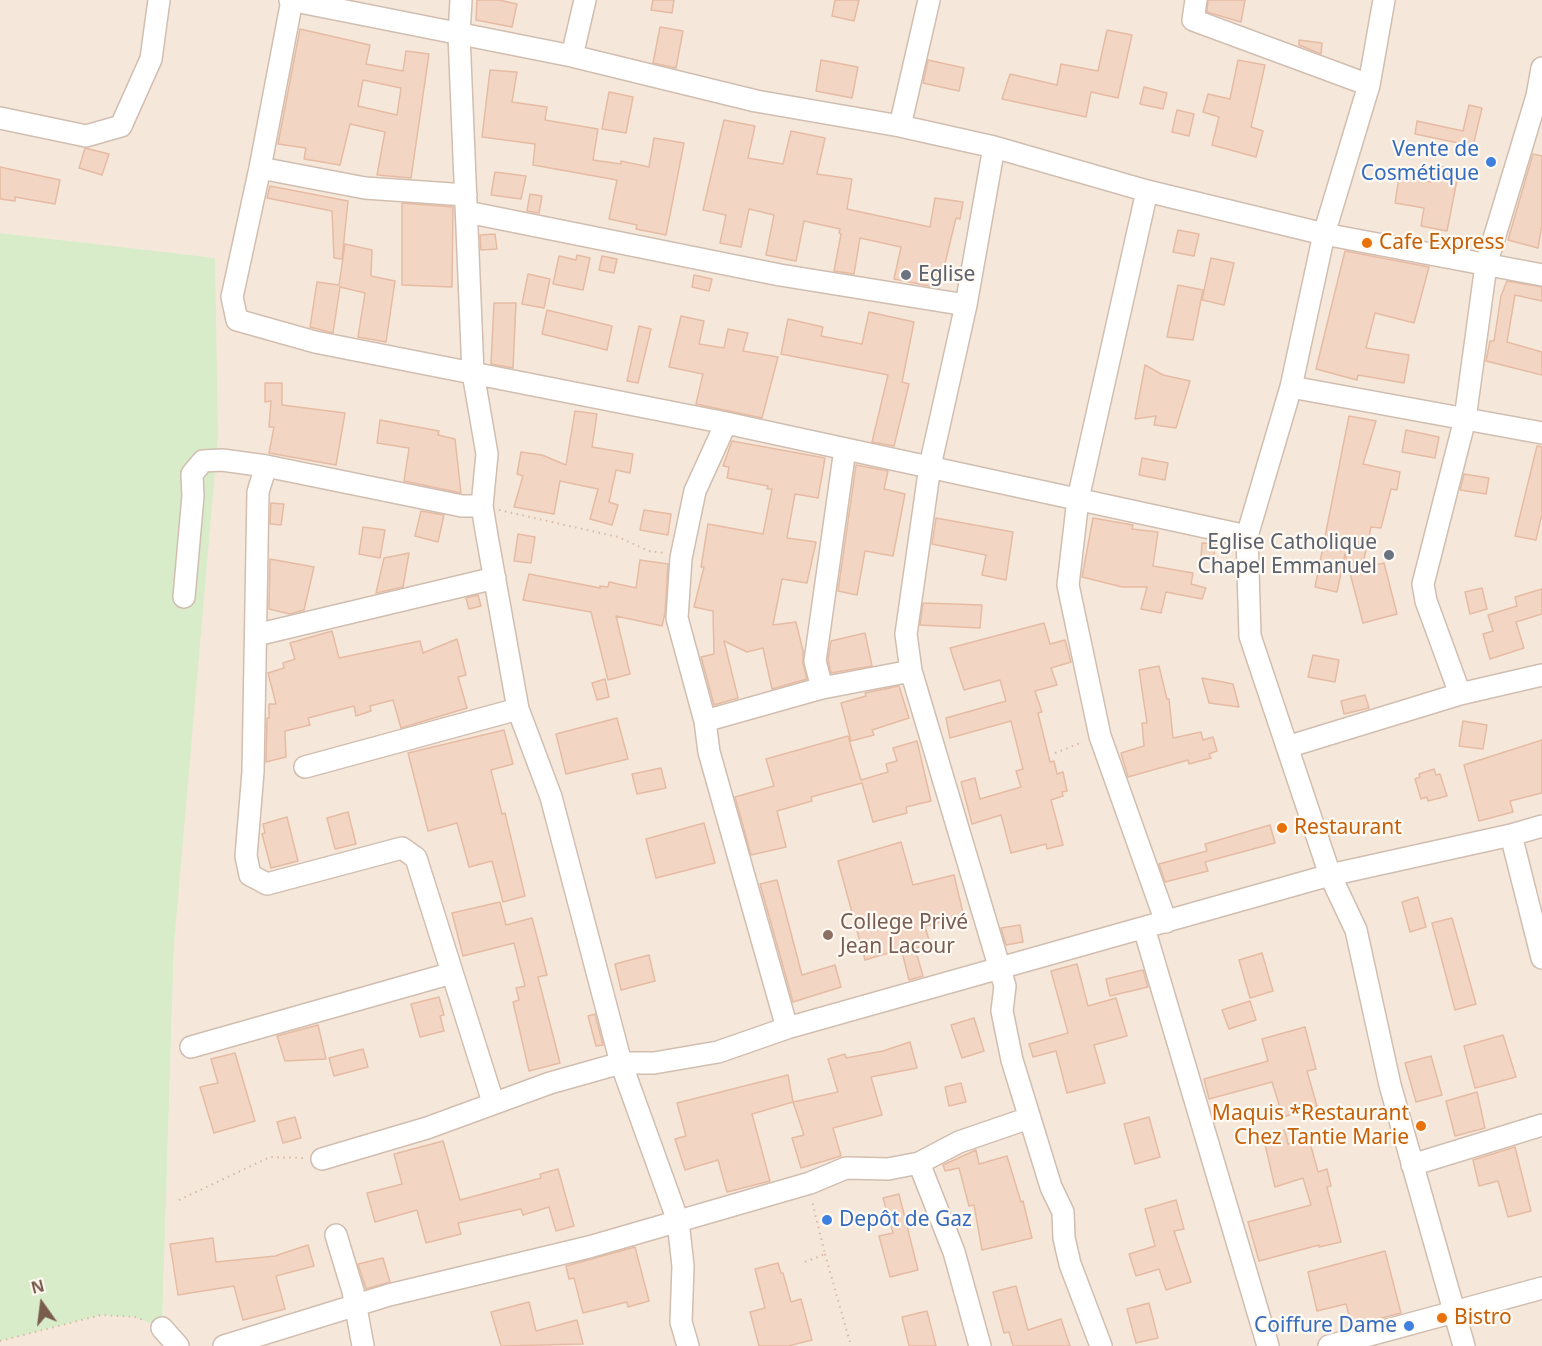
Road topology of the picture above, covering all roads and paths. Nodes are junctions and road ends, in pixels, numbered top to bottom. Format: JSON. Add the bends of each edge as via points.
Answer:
{"nodes":[{"id":1,"x":159,"y":0,"type":"edge"},
{"id":2,"x":291,"y":0,"type":"edge"},
{"id":3,"x":461,"y":0,"type":"edge"},
{"id":4,"x":585,"y":0,"type":"edge"},
{"id":5,"x":929,"y":0,"type":"edge"},
{"id":6,"x":1196,"y":0,"type":"edge"},
{"id":7,"x":1384,"y":0,"type":"edge"},
{"id":8,"x":459,"y":34,"type":"junction"},
{"id":9,"x":572,"y":56,"type":"junction"},
{"id":10,"x":1542,"y":68,"type":"edge"},
{"id":11,"x":1369,"y":85,"type":"junction"},
{"id":12,"x":1540,"y":97,"type":"edge"},
{"id":13,"x":0,"y":118,"type":"edge"},
{"id":14,"x":900,"y":126,"type":"junction"},
{"id":15,"x":994,"y":147,"type":"junction"},
{"id":16,"x":260,"y":168,"type":"junction"},
{"id":17,"x":1147,"y":192,"type":"junction"},
{"id":18,"x":466,"y":203,"type":"junction"},
{"id":19,"x":1324,"y":234,"type":"junction"},
{"id":20,"x":1486,"y":265,"type":"junction"},
{"id":21,"x":1542,"y":275,"type":"edge"},
{"id":22,"x":966,"y":305,"type":"junction"},
{"id":23,"x":473,"y":373,"type":"junction"},
{"id":24,"x":1291,"y":387,"type":"junction"},
{"id":25,"x":1465,"y":419,"type":"junction"},
{"id":26,"x":726,"y":423,"type":"junction"},
{"id":27,"x":1542,"y":433,"type":"edge"},
{"id":28,"x":845,"y":449,"type":"junction"},
{"id":29,"x":266,"y":466,"type":"junction"},
{"id":30,"x":930,"y":466,"type":"junction"},
{"id":31,"x":1077,"y":499,"type":"junction"},
{"id":32,"x":482,"y":506,"type":"junction"},
{"id":33,"x":1247,"y":536,"type":"junction"},
{"id":34,"x":681,"y":558,"type":"junction"},
{"id":35,"x":495,"y":578,"type":"junction"},
{"id":36,"x":184,"y":597,"type":"dead end"},
{"id":37,"x":256,"y":635,"type":"junction"},
{"id":38,"x":911,"y":671,"type":"junction"},
{"id":39,"x":1542,"y":675,"type":"edge"},
{"id":40,"x":822,"y":688,"type":"junction"},
{"id":41,"x":1460,"y":694,"type":"junction"},
{"id":42,"x":518,"y":710,"type":"junction"},
{"id":43,"x":705,"y":721,"type":"junction"},
{"id":44,"x":1100,"y":736,"type":"junction"},
{"id":45,"x":1287,"y":747,"type":"junction"},
{"id":46,"x":1055,"y":753,"type":"dead end"},
{"id":47,"x":305,"y":767,"type":"dead end"},
{"id":48,"x":1542,"y":826,"type":"edge"},
{"id":49,"x":1511,"y":835,"type":"junction"},
{"id":50,"x":1330,"y":875,"type":"junction"},
{"id":51,"x":1166,"y":922,"type":"junction"},
{"id":52,"x":1144,"y":928,"type":"junction"},
{"id":53,"x":1542,"y":958,"type":"edge"},
{"id":54,"x":1000,"y":968,"type":"junction"},
{"id":55,"x":452,"y":973,"type":"junction"},
{"id":56,"x":787,"y":1028,"type":"junction"},
{"id":57,"x":191,"y":1047,"type":"dead end"},
{"id":58,"x":621,"y":1063,"type":"junction"},
{"id":59,"x":494,"y":1102,"type":"junction"},
{"id":60,"x":1029,"y":1118,"type":"junction"},
{"id":61,"x":1542,"y":1125,"type":"edge"},
{"id":62,"x":322,"y":1159,"type":"joint"},
{"id":63,"x":919,"y":1163,"type":"junction"},
{"id":64,"x":1412,"y":1165,"type":"junction"},
{"id":65,"x":810,"y":1184,"type":"junction"},
{"id":66,"x":179,"y":1200,"type":"dead end"},
{"id":67,"x":678,"y":1221,"type":"junction"},
{"id":68,"x":336,"y":1234,"type":"dead end"},
{"id":69,"x":825,"y":1254,"type":"junction"},
{"id":70,"x":805,"y":1262,"type":"dead end"},
{"id":71,"x":1542,"y":1288,"type":"edge"},
{"id":72,"x":355,"y":1305,"type":"junction"},
{"id":73,"x":1455,"y":1310,"type":"junction"},
{"id":74,"x":162,"y":1328,"type":"joint"},
{"id":75,"x":0,"y":1341,"type":"edge"},
{"id":76,"x":178,"y":1346,"type":"edge"},
{"id":77,"x":224,"y":1346,"type":"edge"},
{"id":78,"x":363,"y":1346,"type":"edge"},
{"id":79,"x":688,"y":1346,"type":"edge"},
{"id":80,"x":851,"y":1346,"type":"edge"},
{"id":81,"x":980,"y":1346,"type":"edge"},
{"id":82,"x":1101,"y":1346,"type":"edge"},
{"id":83,"x":1268,"y":1346,"type":"edge"},
{"id":84,"x":1329,"y":1346,"type":"edge"},
{"id":85,"x":1464,"y":1346,"type":"edge"}],
"edges":[{"from":1,"to":13,"type":"street","via":[[151,59],[121,126],[86,136]]},
{"from":2,"to":8,"type":"street"},
{"from":2,"to":16,"type":"street"},
{"from":3,"to":8,"type":"street"},
{"from":4,"to":9,"type":"street"},
{"from":5,"to":14,"type":"street"},
{"from":6,"to":11,"type":"street","via":[[1193,20]]},
{"from":7,"to":11,"type":"street"},
{"from":8,"to":9,"type":"street"},
{"from":8,"to":18,"type":"street"},
{"from":9,"to":14,"type":"street","via":[[756,101]]},
{"from":10,"to":12,"type":"street"},
{"from":11,"to":19,"type":"street"},
{"from":12,"to":20,"type":"street"},
{"from":14,"to":15,"type":"street"},
{"from":15,"to":17,"type":"street"},
{"from":15,"to":22,"type":"street"},
{"from":16,"to":18,"type":"street"},
{"from":16,"to":23,"type":"street","via":[[232,297],[237,320],[315,342]]},
{"from":17,"to":19,"type":"street"},
{"from":17,"to":31,"type":"street"},
{"from":18,"to":22,"type":"street","via":[[780,275]]},
{"from":18,"to":23,"type":"street"},
{"from":19,"to":20,"type":"street"},
{"from":19,"to":24,"type":"street"},
{"from":20,"to":21,"type":"street"},
{"from":20,"to":25,"type":"street"},
{"from":22,"to":30,"type":"street"},
{"from":23,"to":26,"type":"street"},
{"from":23,"to":32,"type":"street","via":[[487,454]]},
{"from":24,"to":25,"type":"street"},
{"from":24,"to":33,"type":"street"},
{"from":25,"to":27,"type":"street"},
{"from":25,"to":41,"type":"street","via":[[1423,584]]},
{"from":26,"to":28,"type":"street"},
{"from":26,"to":34,"type":"street","via":[[695,491]]},
{"from":28,"to":30,"type":"street"},
{"from":28,"to":40,"type":"street","via":[[815,661]]},
{"from":29,"to":32,"type":"street","via":[[462,506]]},
{"from":29,"to":36,"type":"street","via":[[203,460],[192,474]]},
{"from":29,"to":37,"type":"street","via":[[258,492]]},
{"from":30,"to":31,"type":"street"},
{"from":30,"to":38,"type":"street","via":[[906,634]]},
{"from":31,"to":33,"type":"street"},
{"from":31,"to":44,"type":"street","via":[[1068,585]]},
{"from":32,"to":34,"type":"path","via":[[618,537]]},
{"from":32,"to":35,"type":"street"},
{"from":33,"to":45,"type":"street","via":[[1250,636]]},
{"from":34,"to":43,"type":"street","via":[[676,618]]},
{"from":35,"to":37,"type":"street"},
{"from":35,"to":42,"type":"street"},
{"from":37,"to":55,"type":"street","via":[[254,772],[246,856],[250,875],[267,884],[402,848],[416,858]]},
{"from":38,"to":40,"type":"street"},
{"from":38,"to":54,"type":"street"},
{"from":39,"to":41,"type":"street"},
{"from":40,"to":43,"type":"street"},
{"from":41,"to":45,"type":"street"},
{"from":42,"to":47,"type":"street"},
{"from":42,"to":58,"type":"street","via":[[551,797]]},
{"from":43,"to":56,"type":"street","via":[[709,752]]},
{"from":44,"to":46,"type":"path"},
{"from":44,"to":51,"type":"street"},
{"from":45,"to":50,"type":"street"},
{"from":48,"to":49,"type":"street"},
{"from":49,"to":50,"type":"street"},
{"from":49,"to":53,"type":"street"},
{"from":50,"to":51,"type":"street"},
{"from":50,"to":64,"type":"street","via":[[1356,930],[1389,1085]]},
{"from":51,"to":52,"type":"street"},
{"from":52,"to":54,"type":"street"},
{"from":52,"to":83,"type":"street"},
{"from":54,"to":56,"type":"street"},
{"from":54,"to":60,"type":"street","via":[[1005,986],[1004,1028]]},
{"from":55,"to":57,"type":"street"},
{"from":55,"to":59,"type":"street"},
{"from":56,"to":58,"type":"street","via":[[718,1052],[654,1063]]},
{"from":58,"to":59,"type":"street"},
{"from":58,"to":67,"type":"street"},
{"from":59,"to":62,"type":"street","via":[[427,1128]]},
{"from":60,"to":63,"type":"street","via":[[959,1142]]},
{"from":60,"to":82,"type":"street","via":[[1063,1212],[1070,1264]]},
{"from":61,"to":64,"type":"street"},
{"from":62,"to":66,"type":"path","via":[[270,1157]]},
{"from":63,"to":65,"type":"street","via":[[888,1169],[846,1168]]},
{"from":63,"to":81,"type":"street","via":[[954,1252]]},
{"from":64,"to":73,"type":"street"},
{"from":65,"to":67,"type":"street"},
{"from":65,"to":69,"type":"path"},
{"from":67,"to":72,"type":"street"},
{"from":67,"to":79,"type":"street","via":[[683,1266],[681,1322]]},
{"from":68,"to":72,"type":"street"},
{"from":69,"to":70,"type":"path"},
{"from":69,"to":80,"type":"path"},
{"from":71,"to":73,"type":"street"},
{"from":72,"to":77,"type":"street"},
{"from":72,"to":78,"type":"street"},
{"from":73,"to":84,"type":"street"},
{"from":73,"to":85,"type":"street"},
{"from":74,"to":75,"type":"path","via":[[135,1317],[101,1315]]},
{"from":74,"to":76,"type":"street"}]}
